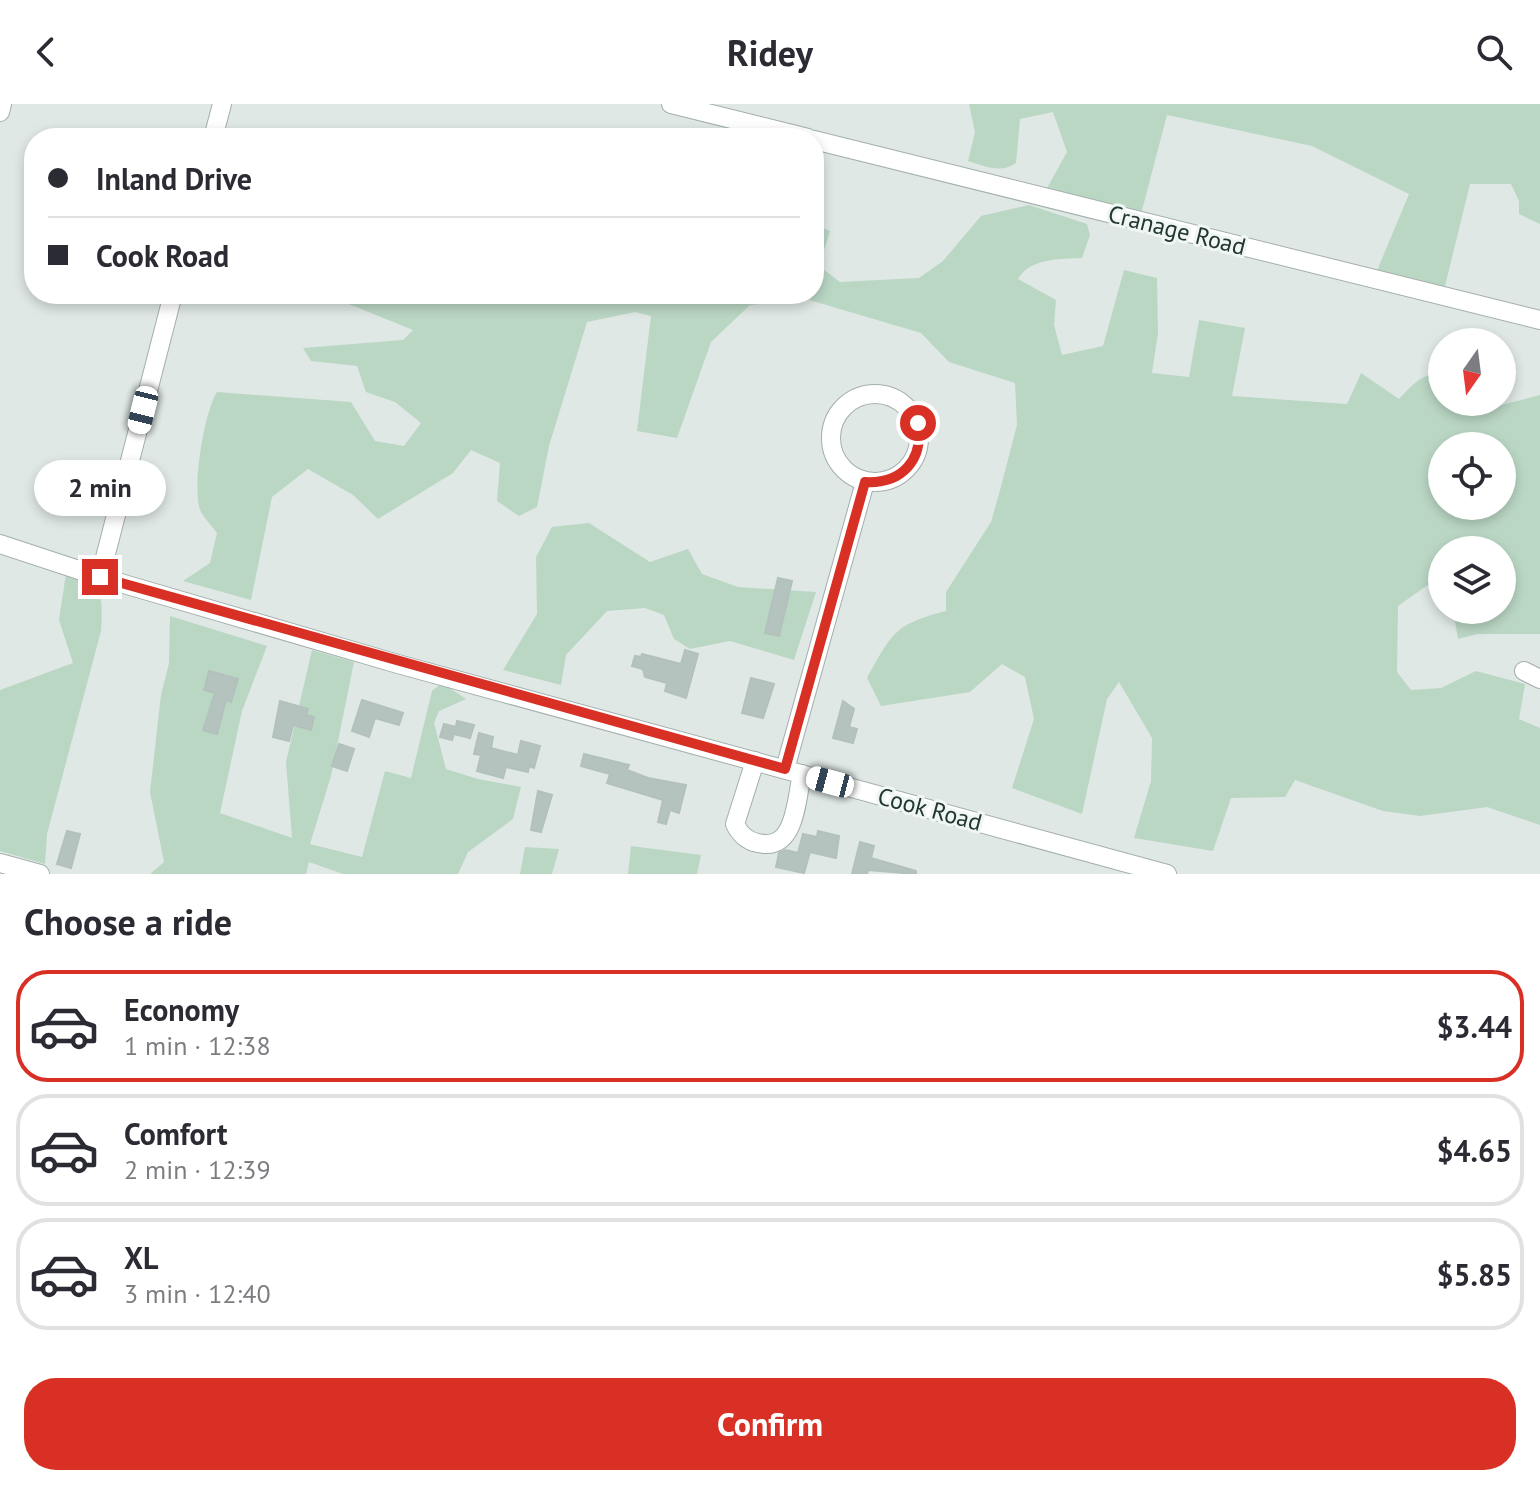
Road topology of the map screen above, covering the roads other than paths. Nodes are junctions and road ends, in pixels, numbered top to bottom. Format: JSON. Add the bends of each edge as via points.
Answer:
{"nodes":[{"id":1,"x":2,"y":104,"type":"edge"},
{"id":2,"x":222,"y":104,"type":"edge"},
{"id":3,"x":671,"y":104,"type":"edge"},
{"id":4,"x":0,"y":112,"type":"edge"},
{"id":5,"x":216,"y":128,"type":"edge"},
{"id":6,"x":768,"y":128,"type":"edge"},
{"id":7,"x":824,"y":142,"type":"edge"},
{"id":8,"x":170,"y":304,"type":"edge"},
{"id":9,"x":1540,"y":320,"type":"edge"},
{"id":10,"x":865,"y":482,"type":"junction"},
{"id":11,"x":0,"y":544,"type":"edge"},
{"id":12,"x":100,"y":577,"type":"junction"},
{"id":13,"x":755,"y":761,"type":"junction"},
{"id":14,"x":793,"y":772,"type":"junction"},
{"id":15,"x":0,"y":863,"type":"edge"},
{"id":16,"x":40,"y":874,"type":"edge"},
{"id":17,"x":1167,"y":874,"type":"edge"}],
"edges":[{"from":1,"to":4,"type":"street"},
{"from":2,"to":5,"type":"street"},
{"from":3,"to":6,"type":"street"},
{"from":7,"to":9,"type":"street","name":"Cranage Road"},
{"from":8,"to":12,"type":"street"},
{"from":10,"to":10,"type":"street","via":[[881,483],[905,472],[915,460],[920,438],[914,415],[903,403],[880,394],[857,397],[844,406],[832,428],[835,458]]},
{"from":10,"to":14,"type":"street"},
{"from":11,"to":12,"type":"street","name":"Cook Road"},
{"from":12,"to":13,"type":"street","name":"Cook Road"},
{"from":13,"to":14,"type":"street","name":"Cook Road"},
{"from":13,"to":14,"type":"street","via":[[735,824],[759,844],[780,841],[789,832]]},
{"from":14,"to":17,"type":"street","name":"Cook Road"},
{"from":15,"to":16,"type":"street"}]}
